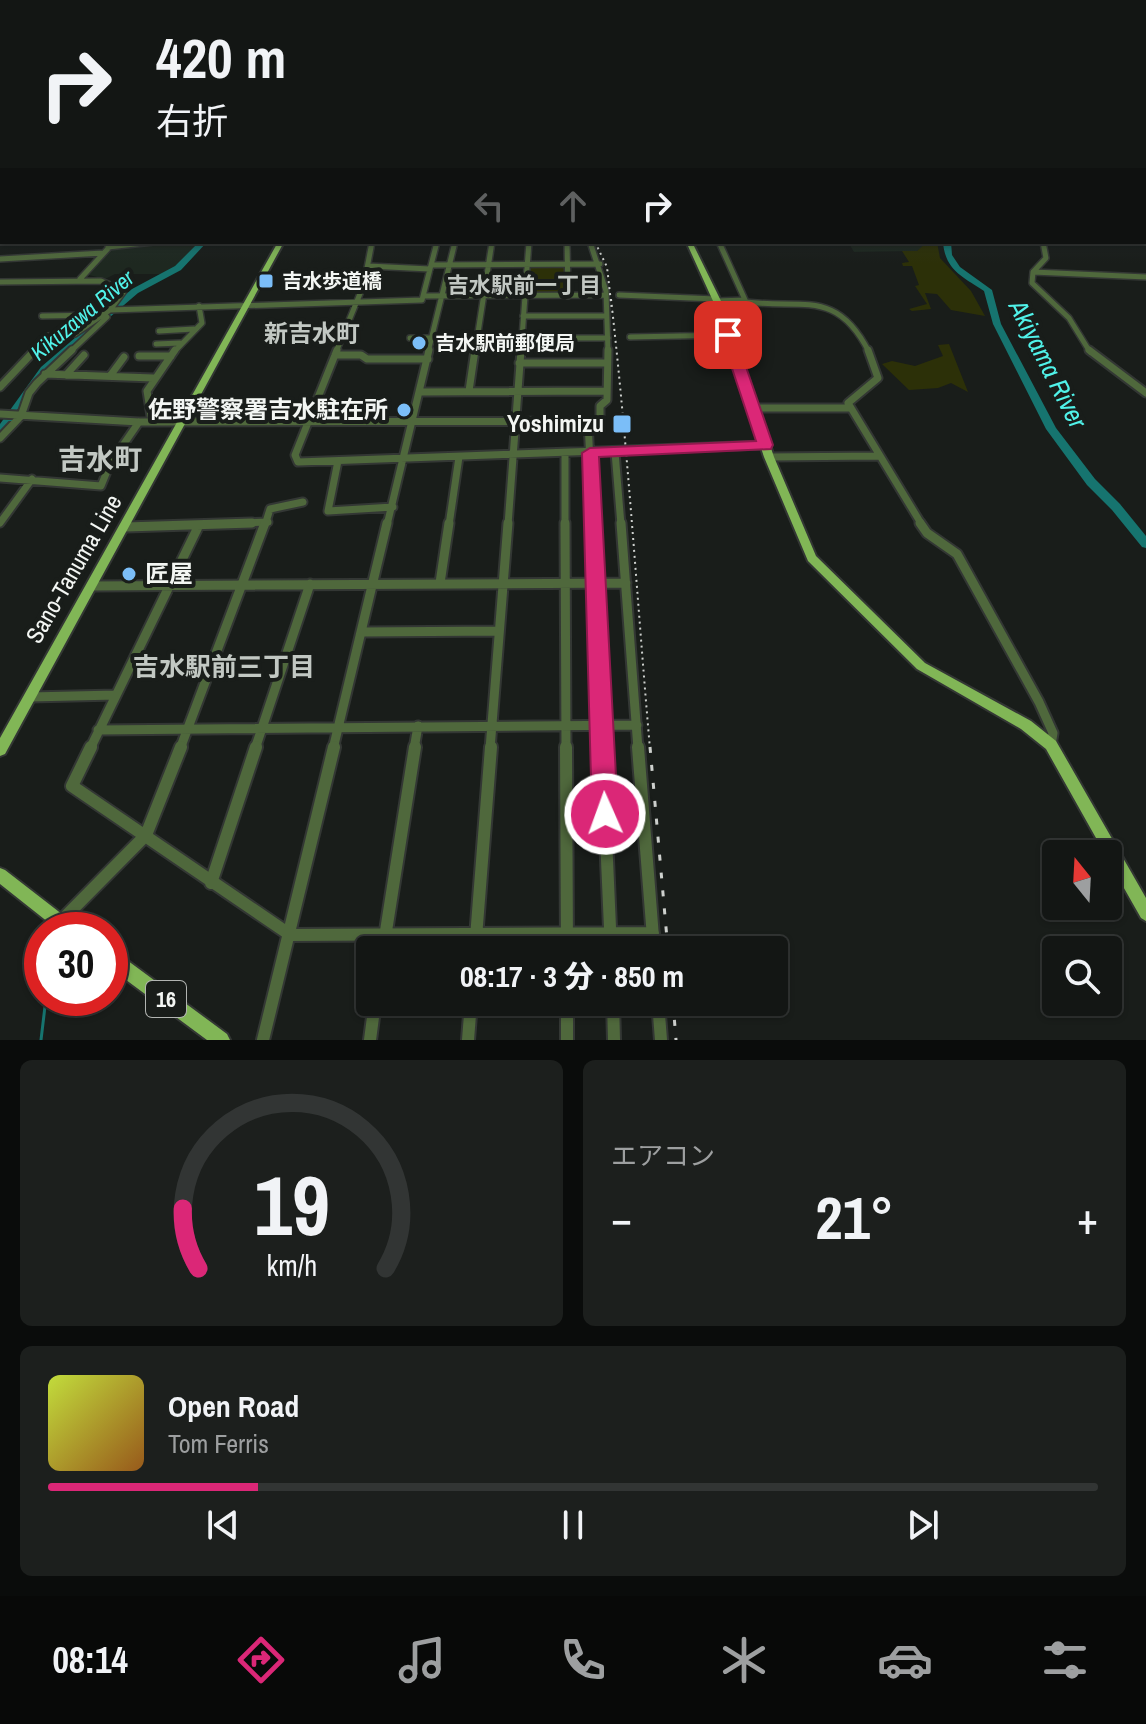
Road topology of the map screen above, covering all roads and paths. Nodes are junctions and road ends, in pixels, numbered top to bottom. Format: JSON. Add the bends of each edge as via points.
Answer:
{"nodes":[{"id":1,"x":112,"y":244,"type":"edge"},
{"id":2,"x":141,"y":244,"type":"edge"},
{"id":3,"x":280,"y":244,"type":"edge"},
{"id":4,"x":372,"y":244,"type":"edge"},
{"id":5,"x":436,"y":244,"type":"edge"},
{"id":6,"x":455,"y":244,"type":"edge"},
{"id":7,"x":492,"y":244,"type":"edge"},
{"id":8,"x":529,"y":244,"type":"edge"},
{"id":9,"x":567,"y":244,"type":"edge"},
{"id":10,"x":591,"y":244,"type":"edge"},
{"id":11,"x":693,"y":244,"type":"edge"},
{"id":12,"x":720,"y":244,"type":"edge"},
{"id":13,"x":1043,"y":244,"type":"edge"},
{"id":14,"x":105,"y":250,"type":"junction"},
{"id":15,"x":0,"y":259,"type":"edge"},
{"id":16,"x":488,"y":264,"type":"junction"},
{"id":17,"x":527,"y":264,"type":"junction"},
{"id":18,"x":567,"y":264,"type":"junction"},
{"id":19,"x":600,"y":264,"type":"junction"},
{"id":20,"x":450,"y":265,"type":"junction"},
{"id":21,"x":368,"y":266,"type":"junction"},
{"id":22,"x":430,"y":267,"type":"junction"},
{"id":23,"x":1033,"y":272,"type":"junction"},
{"id":24,"x":1146,"y":277,"type":"edge"},
{"id":25,"x":80,"y":279,"type":"junction"},
{"id":26,"x":486,"y":281,"type":"junction"},
{"id":27,"x":0,"y":282,"type":"edge"},
{"id":28,"x":604,"y":295,"type":"junction"},
{"id":29,"x":619,"y":295,"type":"dead end"},
{"id":30,"x":424,"y":296,"type":"junction"},
{"id":31,"x":484,"y":296,"type":"junction"},
{"id":32,"x":525,"y":296,"type":"junction"},
{"id":33,"x":568,"y":296,"type":"junction"},
{"id":34,"x":442,"y":297,"type":"junction"},
{"id":35,"x":357,"y":300,"type":"junction"},
{"id":36,"x":717,"y":300,"type":"junction"},
{"id":37,"x":745,"y":300,"type":"junction"},
{"id":38,"x":246,"y":305,"type":"junction"},
{"id":39,"x":199,"y":306,"type":"junction"},
{"id":40,"x":114,"y":310,"type":"junction"},
{"id":41,"x":103,"y":315,"type":"junction"},
{"id":42,"x":42,"y":316,"type":"dead end"},
{"id":43,"x":523,"y":316,"type":"junction"},
{"id":44,"x":606,"y":316,"type":"junction"},
{"id":45,"x":194,"y":329,"type":"junction"},
{"id":46,"x":159,"y":331,"type":"dead end"},
{"id":47,"x":728,"y":335,"type":"junction"},
{"id":48,"x":630,"y":337,"type":"dead end"},
{"id":49,"x":410,"y":338,"type":"dead end"},
{"id":50,"x":433,"y":338,"type":"junction"},
{"id":51,"x":477,"y":338,"type":"junction"},
{"id":52,"x":521,"y":338,"type":"junction"},
{"id":53,"x":608,"y":338,"type":"junction"},
{"id":54,"x":180,"y":343,"type":"junction"},
{"id":55,"x":156,"y":344,"type":"dead end"},
{"id":56,"x":84,"y":355,"type":"dead end"},
{"id":57,"x":335,"y":355,"type":"junction"},
{"id":58,"x":139,"y":356,"type":"dead end"},
{"id":59,"x":171,"y":356,"type":"junction"},
{"id":60,"x":124,"y":357,"type":"dead end"},
{"id":61,"x":428,"y":359,"type":"junction"},
{"id":62,"x":519,"y":363,"type":"junction"},
{"id":63,"x":606,"y":363,"type":"junction"},
{"id":64,"x":45,"y":374,"type":"junction"},
{"id":65,"x":66,"y":375,"type":"junction"},
{"id":66,"x":110,"y":376,"type":"junction"},
{"id":67,"x":153,"y":378,"type":"junction"},
{"id":68,"x":0,"y":387,"type":"edge"},
{"id":69,"x":469,"y":391,"type":"junction"},
{"id":70,"x":517,"y":391,"type":"junction"},
{"id":71,"x":605,"y":391,"type":"junction"},
{"id":72,"x":420,"y":392,"type":"junction"},
{"id":73,"x":1146,"y":393,"type":"edge"},
{"id":74,"x":753,"y":408,"type":"junction"},
{"id":75,"x":851,"y":408,"type":"junction"},
{"id":76,"x":0,"y":414,"type":"edge"},
{"id":77,"x":21,"y":416,"type":"junction"},
{"id":78,"x":308,"y":421,"type":"junction"},
{"id":79,"x":515,"y":421,"type":"junction"},
{"id":80,"x":588,"y":421,"type":"junction"},
{"id":81,"x":139,"y":422,"type":"junction"},
{"id":82,"x":152,"y":422,"type":"junction"},
{"id":83,"x":183,"y":422,"type":"junction"},
{"id":84,"x":413,"y":422,"type":"junction"},
{"id":85,"x":0,"y":438,"type":"edge"},
{"id":86,"x":765,"y":445,"type":"junction"},
{"id":87,"x":615,"y":452,"type":"junction"},
{"id":88,"x":565,"y":453,"type":"junction"},
{"id":89,"x":590,"y":453,"type":"junction"},
{"id":90,"x":513,"y":456,"type":"junction"},
{"id":91,"x":879,"y":456,"type":"junction"},
{"id":92,"x":459,"y":457,"type":"junction"},
{"id":93,"x":769,"y":457,"type":"junction"},
{"id":94,"x":404,"y":459,"type":"junction"},
{"id":95,"x":338,"y":461,"type":"junction"},
{"id":96,"x":0,"y":478,"type":"edge"},
{"id":97,"x":32,"y":479,"type":"junction"},
{"id":98,"x":303,"y":502,"type":"dead end"},
{"id":99,"x":393,"y":507,"type":"junction"},
{"id":100,"x":268,"y":522,"type":"junction"},
{"id":101,"x":0,"y":523,"type":"edge"},
{"id":102,"x":199,"y":525,"type":"junction"},
{"id":103,"x":126,"y":527,"type":"junction"},
{"id":104,"x":567,"y":582,"type":"junction"},
{"id":105,"x":596,"y":582,"type":"junction"},
{"id":106,"x":375,"y":583,"type":"junction"},
{"id":107,"x":440,"y":583,"type":"junction"},
{"id":108,"x":502,"y":583,"type":"junction"},
{"id":109,"x":626,"y":583,"type":"junction"},
{"id":110,"x":310,"y":584,"type":"junction"},
{"id":111,"x":170,"y":585,"type":"junction"},
{"id":112,"x":244,"y":585,"type":"junction"},
{"id":113,"x":92,"y":586,"type":"junction"},
{"id":114,"x":499,"y":631,"type":"junction"},
{"id":115,"x":363,"y":632,"type":"junction"},
{"id":116,"x":116,"y":695,"type":"junction"},
{"id":117,"x":30,"y":697,"type":"junction"},
{"id":118,"x":491,"y":725,"type":"junction"},
{"id":119,"x":566,"y":725,"type":"junction"},
{"id":120,"x":601,"y":725,"type":"junction"},
{"id":121,"x":637,"y":725,"type":"junction"},
{"id":122,"x":418,"y":726,"type":"junction"},
{"id":123,"x":340,"y":727,"type":"junction"},
{"id":124,"x":186,"y":728,"type":"junction"},
{"id":125,"x":260,"y":728,"type":"junction"},
{"id":126,"x":98,"y":730,"type":"junction"},
{"id":127,"x":1051,"y":745,"type":"junction"},
{"id":128,"x":0,"y":750,"type":"edge"},
{"id":129,"x":146,"y":835,"type":"junction"},
{"id":130,"x":0,"y":875,"type":"edge"},
{"id":131,"x":211,"y":883,"type":"junction"},
{"id":132,"x":48,"y":912,"type":"edge"},
{"id":133,"x":78,"y":912,"type":"edge"},
{"id":134,"x":1146,"y":913,"type":"edge"},
{"id":135,"x":653,"y":933,"type":"junction"},
{"id":136,"x":476,"y":934,"type":"junction"},
{"id":137,"x":567,"y":934,"type":"junction"},
{"id":138,"x":610,"y":934,"type":"junction"},
{"id":139,"x":288,"y":935,"type":"junction"},
{"id":140,"x":386,"y":935,"type":"junction"},
{"id":141,"x":653,"y":936,"type":"edge"},
{"id":142,"x":128,"y":972,"type":"edge"},
{"id":143,"x":373,"y":1016,"type":"edge"},
{"id":144,"x":470,"y":1016,"type":"edge"},
{"id":145,"x":567,"y":1016,"type":"edge"},
{"id":146,"x":613,"y":1016,"type":"edge"},
{"id":147,"x":659,"y":1016,"type":"edge"},
{"id":148,"x":213,"y":1038,"type":"edge"},
{"id":149,"x":263,"y":1040,"type":"edge"},
{"id":150,"x":370,"y":1040,"type":"edge"},
{"id":151,"x":468,"y":1040,"type":"edge"},
{"id":152,"x":567,"y":1040,"type":"edge"},
{"id":153,"x":614,"y":1040,"type":"edge"},
{"id":154,"x":661,"y":1040,"type":"edge"}],
"edges":[{"from":1,"to":14,"type":"street"},
{"from":2,"to":14,"type":"street"},
{"from":3,"to":38,"type":"main road","name":"Sano-Tanuma Line"},
{"from":4,"to":21,"type":"street"},
{"from":5,"to":22,"type":"street"},
{"from":6,"to":20,"type":"street"},
{"from":7,"to":16,"type":"street"},
{"from":8,"to":17,"type":"street"},
{"from":9,"to":18,"type":"street"},
{"from":10,"to":19,"type":"street"},
{"from":11,"to":36,"type":"main road"},
{"from":12,"to":37,"type":"street"},
{"from":13,"to":23,"type":"street","via":[[1046,258]]},
{"from":14,"to":15,"type":"street"},
{"from":14,"to":25,"type":"street"},
{"from":16,"to":17,"type":"street"},
{"from":16,"to":20,"type":"street"},
{"from":16,"to":26,"type":"street"},
{"from":17,"to":18,"type":"street"},
{"from":17,"to":26,"type":"street","via":[[526,281]]},
{"from":18,"to":19,"type":"street"},
{"from":18,"to":33,"type":"street"},
{"from":19,"to":28,"type":"street"},
{"from":20,"to":22,"type":"street"},
{"from":20,"to":34,"type":"street"},
{"from":21,"to":22,"type":"street"},
{"from":21,"to":35,"type":"street"},
{"from":22,"to":30,"type":"street"},
{"from":23,"to":24,"type":"street"},
{"from":23,"to":73,"type":"street","via":[[1032,283],[1069,318],[1090,352]]},
{"from":25,"to":27,"type":"street"},
{"from":25,"to":40,"type":"street","via":[[122,288]]},
{"from":26,"to":31,"type":"street"},
{"from":28,"to":33,"type":"street"},
{"from":28,"to":44,"type":"street"},
{"from":29,"to":36,"type":"street"},
{"from":30,"to":34,"type":"street"},
{"from":30,"to":35,"type":"street"},
{"from":31,"to":32,"type":"street"},
{"from":31,"to":34,"type":"street"},
{"from":31,"to":51,"type":"street"},
{"from":32,"to":33,"type":"street"},
{"from":32,"to":43,"type":"street"},
{"from":34,"to":50,"type":"street"},
{"from":35,"to":38,"type":"street"},
{"from":35,"to":57,"type":"street"},
{"from":36,"to":37,"type":"street"},
{"from":36,"to":47,"type":"main road"},
{"from":37,"to":75,"type":"street","via":[[825,304],[841,311],[867,349],[878,378],[853,396]]},
{"from":38,"to":39,"type":"street"},
{"from":38,"to":83,"type":"main road","name":"Sano-Tanuma Line"},
{"from":39,"to":40,"type":"street"},
{"from":39,"to":45,"type":"street","via":[[202,323]]},
{"from":40,"to":41,"type":"street"},
{"from":40,"to":64,"type":"street"},
{"from":41,"to":42,"type":"street"},
{"from":41,"to":68,"type":"street","via":[[75,334],[48,336]]},
{"from":43,"to":44,"type":"street"},
{"from":43,"to":52,"type":"street"},
{"from":44,"to":53,"type":"street"},
{"from":45,"to":46,"type":"street"},
{"from":45,"to":54,"type":"street"},
{"from":47,"to":48,"type":"street"},
{"from":47,"to":74,"type":"main road"},
{"from":49,"to":50,"type":"street"},
{"from":50,"to":51,"type":"street"},
{"from":50,"to":61,"type":"street"},
{"from":51,"to":52,"type":"street"},
{"from":51,"to":69,"type":"street"},
{"from":52,"to":53,"type":"street"},
{"from":52,"to":62,"type":"street"},
{"from":53,"to":63,"type":"street"},
{"from":54,"to":55,"type":"street"},
{"from":54,"to":59,"type":"street"},
{"from":56,"to":65,"type":"street"},
{"from":57,"to":61,"type":"street"},
{"from":57,"to":78,"type":"street"},
{"from":58,"to":59,"type":"street"},
{"from":59,"to":67,"type":"street"},
{"from":60,"to":66,"type":"street"},
{"from":61,"to":72,"type":"street"},
{"from":62,"to":63,"type":"street"},
{"from":62,"to":70,"type":"street"},
{"from":63,"to":71,"type":"street"},
{"from":64,"to":65,"type":"street"},
{"from":64,"to":77,"type":"street","via":[[29,393]]},
{"from":65,"to":66,"type":"street"},
{"from":66,"to":67,"type":"street"},
{"from":67,"to":82,"type":"street","via":[[146,399]]},
{"from":69,"to":70,"type":"street"},
{"from":69,"to":72,"type":"street"},
{"from":70,"to":71,"type":"street"},
{"from":70,"to":79,"type":"street"},
{"from":71,"to":80,"type":"street","via":[[601,417]]},
{"from":72,"to":84,"type":"street"},
{"from":74,"to":75,"type":"street"},
{"from":74,"to":86,"type":"main road"},
{"from":75,"to":91,"type":"street"},
{"from":76,"to":77,"type":"street"},
{"from":77,"to":81,"type":"street"},
{"from":77,"to":85,"type":"street"},
{"from":78,"to":83,"type":"street"},
{"from":78,"to":84,"type":"street"},
{"from":78,"to":95,"type":"street","via":[[296,460]]},
{"from":79,"to":80,"type":"street"},
{"from":79,"to":84,"type":"street"},
{"from":79,"to":90,"type":"street"},
{"from":80,"to":89,"type":"street"},
{"from":81,"to":82,"type":"street"},
{"from":81,"to":97,"type":"street","via":[[101,486]]},
{"from":82,"to":83,"type":"street"},
{"from":83,"to":103,"type":"main road","name":"Sano-Tanuma Line"},
{"from":84,"to":94,"type":"street"},
{"from":86,"to":87,"type":"street"},
{"from":86,"to":93,"type":"main road"},
{"from":87,"to":89,"type":"street"},
{"from":87,"to":109,"type":"street"},
{"from":88,"to":89,"type":"street"},
{"from":88,"to":90,"type":"street"},
{"from":88,"to":104,"type":"street"},
{"from":89,"to":105,"type":"street"},
{"from":90,"to":92,"type":"street"},
{"from":90,"to":108,"type":"street"},
{"from":91,"to":93,"type":"street"},
{"from":91,"to":127,"type":"street","via":[[927,533],[957,554],[1035,693],[1053,733]]},
{"from":92,"to":94,"type":"street"},
{"from":92,"to":107,"type":"street"},
{"from":93,"to":127,"type":"main road","via":[[802,541],[818,564],[921,666],[1026,725]]},
{"from":94,"to":95,"type":"street"},
{"from":94,"to":99,"type":"street"},
{"from":95,"to":99,"type":"street","via":[[328,511]]},
{"from":96,"to":97,"type":"street"},
{"from":97,"to":101,"type":"street"},
{"from":98,"to":100,"type":"street","via":[[270,509]]},
{"from":99,"to":106,"type":"street"},
{"from":100,"to":102,"type":"street"},
{"from":100,"to":112,"type":"street"},
{"from":102,"to":103,"type":"street"},
{"from":102,"to":111,"type":"street"},
{"from":103,"to":113,"type":"main road","name":"Sano-Tanuma Line"},
{"from":104,"to":105,"type":"street"},
{"from":104,"to":108,"type":"street"},
{"from":104,"to":119,"type":"street"},
{"from":105,"to":109,"type":"street"},
{"from":105,"to":120,"type":"street"},
{"from":106,"to":107,"type":"street"},
{"from":106,"to":110,"type":"street"},
{"from":106,"to":115,"type":"street"},
{"from":107,"to":108,"type":"street"},
{"from":108,"to":114,"type":"street"},
{"from":109,"to":121,"type":"street"},
{"from":110,"to":112,"type":"street"},
{"from":110,"to":125,"type":"street"},
{"from":111,"to":112,"type":"street"},
{"from":111,"to":113,"type":"street"},
{"from":111,"to":116,"type":"street"},
{"from":112,"to":124,"type":"street"},
{"from":113,"to":117,"type":"main road","name":"Sano-Tanuma Line"},
{"from":114,"to":115,"type":"street"},
{"from":114,"to":118,"type":"street"},
{"from":115,"to":123,"type":"street"},
{"from":116,"to":117,"type":"street"},
{"from":116,"to":126,"type":"street"},
{"from":117,"to":128,"type":"main road","name":"Sano-Tanuma Line"},
{"from":118,"to":119,"type":"street"},
{"from":118,"to":122,"type":"street"},
{"from":118,"to":136,"type":"street"},
{"from":119,"to":120,"type":"street"},
{"from":119,"to":137,"type":"street"},
{"from":120,"to":121,"type":"street"},
{"from":120,"to":138,"type":"street"},
{"from":121,"to":135,"type":"street"},
{"from":122,"to":123,"type":"street"},
{"from":122,"to":140,"type":"street"},
{"from":123,"to":125,"type":"street"},
{"from":123,"to":139,"type":"street"},
{"from":124,"to":125,"type":"street"},
{"from":124,"to":126,"type":"street"},
{"from":124,"to":129,"type":"street"},
{"from":125,"to":131,"type":"street"},
{"from":126,"to":129,"type":"street","via":[[72,786]]},
{"from":127,"to":134,"type":"main road"},
{"from":129,"to":131,"type":"street"},
{"from":129,"to":133,"type":"street"},
{"from":130,"to":132,"type":"main road"},
{"from":131,"to":139,"type":"street"},
{"from":135,"to":138,"type":"street"},
{"from":135,"to":141,"type":"street"},
{"from":136,"to":137,"type":"street"},
{"from":136,"to":140,"type":"street"},
{"from":137,"to":138,"type":"street"},
{"from":139,"to":140,"type":"street"},
{"from":139,"to":149,"type":"street"},
{"from":142,"to":148,"type":"main road","number":"16"},
{"from":143,"to":150,"type":"street"},
{"from":144,"to":151,"type":"street"},
{"from":145,"to":152,"type":"street"},
{"from":146,"to":153,"type":"street"},
{"from":147,"to":154,"type":"street"}]}
